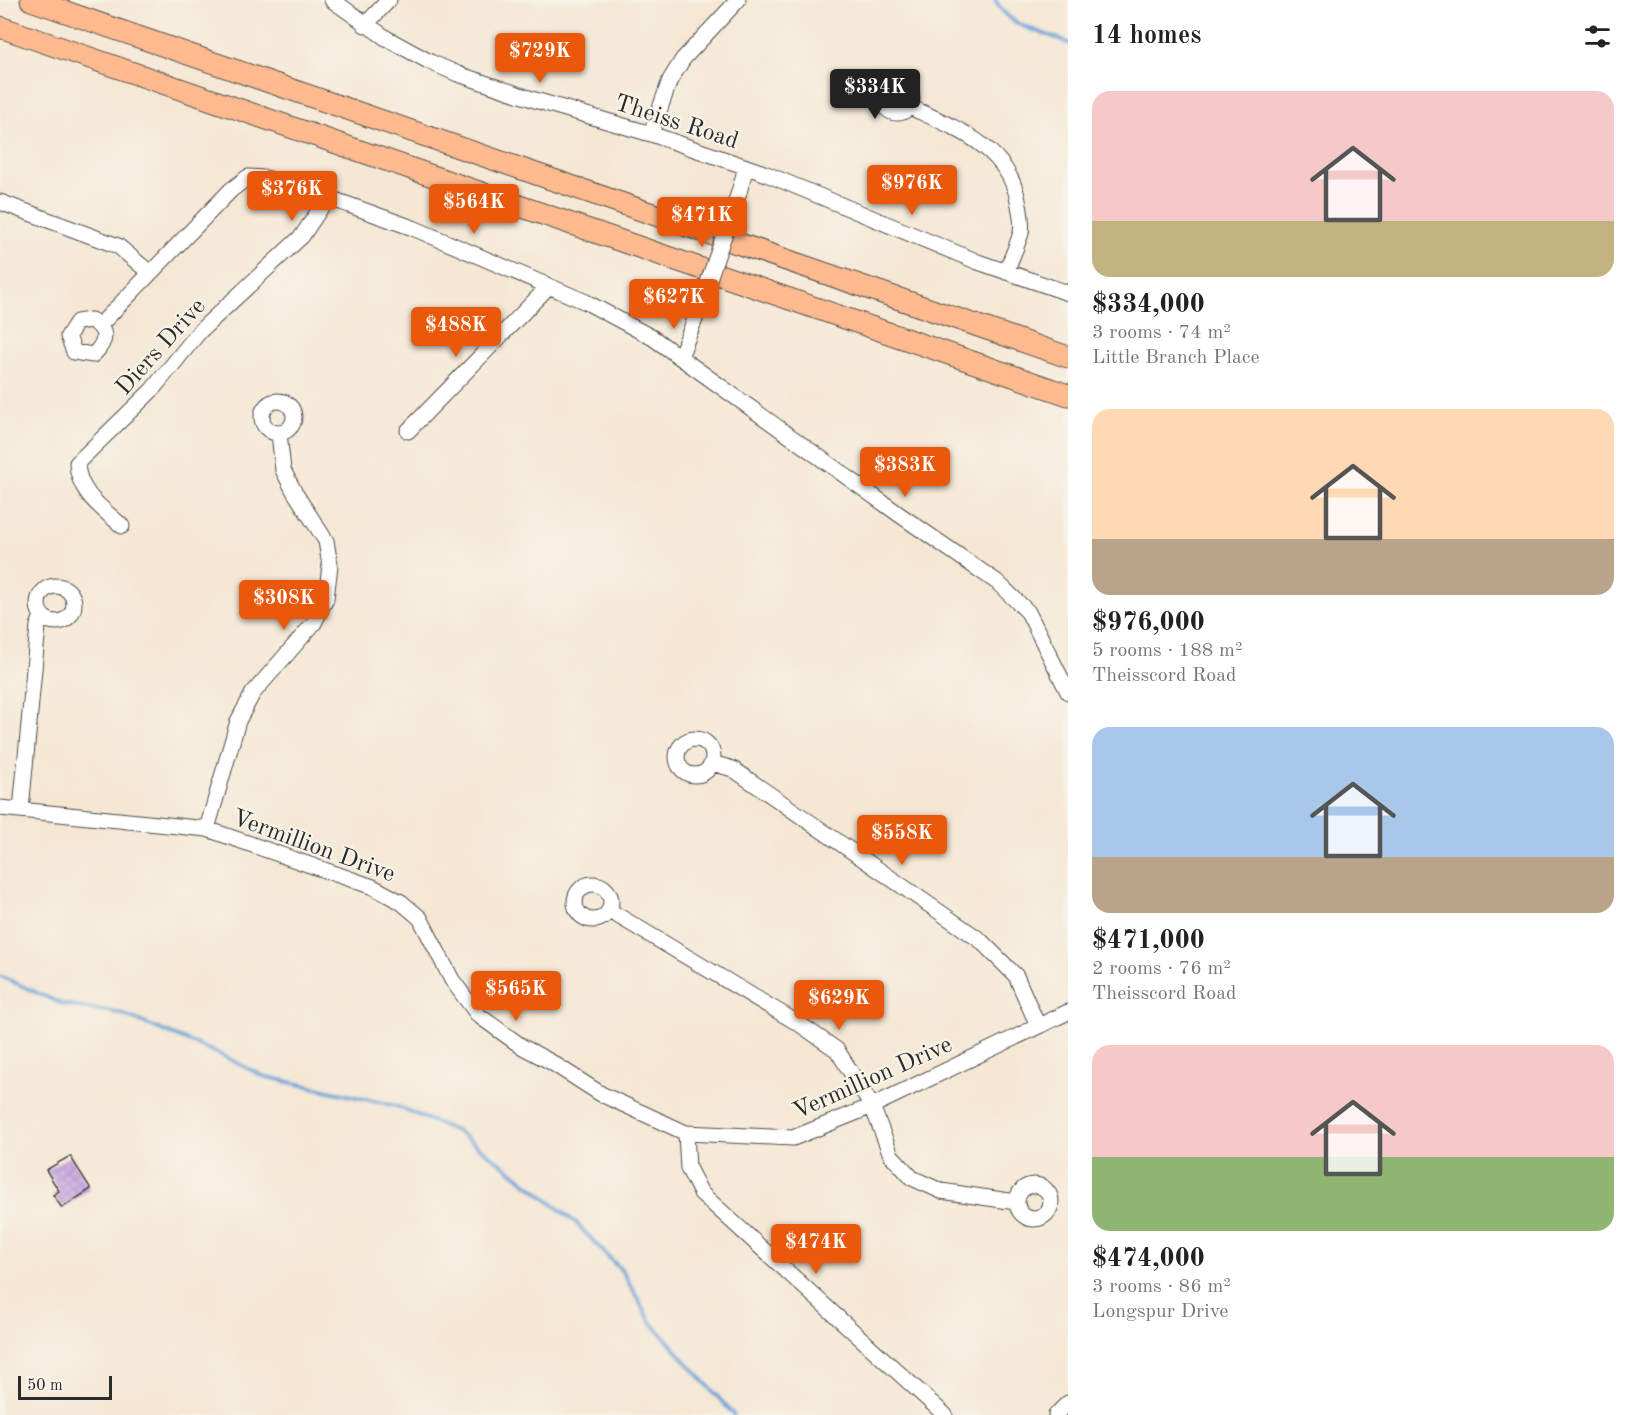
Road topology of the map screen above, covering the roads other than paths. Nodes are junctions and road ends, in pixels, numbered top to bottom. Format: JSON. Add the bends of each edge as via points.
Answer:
{"nodes":[{"id":1,"x":31,"y":0,"type":"edge"},
{"id":2,"x":332,"y":0,"type":"edge"},
{"id":3,"x":389,"y":0,"type":"edge"},
{"id":4,"x":738,"y":0,"type":"edge"},
{"id":5,"x":365,"y":25,"type":"junction"},
{"id":6,"x":0,"y":27,"type":"edge"},
{"id":7,"x":910,"y":107,"type":"dead end"},
{"id":8,"x":651,"y":134,"type":"junction"},
{"id":9,"x":746,"y":167,"type":"junction"},
{"id":10,"x":328,"y":197,"type":"junction"},
{"id":11,"x":0,"y":202,"type":"edge"},
{"id":12,"x":1006,"y":272,"type":"junction"},
{"id":13,"x":150,"y":273,"type":"junction"},
{"id":14,"x":549,"y":286,"type":"junction"},
{"id":15,"x":1068,"y":293,"type":"edge"},
{"id":16,"x":100,"y":325,"type":"dead end"},
{"id":17,"x":680,"y":357,"type":"junction"},
{"id":18,"x":1068,"y":357,"type":"edge"},
{"id":19,"x":1068,"y":395,"type":"edge"},
{"id":20,"x":408,"y":431,"type":"dead end"},
{"id":21,"x":279,"y":433,"type":"dead end"},
{"id":22,"x":122,"y":526,"type":"dead end"},
{"id":23,"x":42,"y":616,"type":"dead end"},
{"id":24,"x":1068,"y":692,"type":"edge"},
{"id":25,"x":712,"y":763,"type":"dead end"},
{"id":26,"x":0,"y":808,"type":"edge"},
{"id":27,"x":21,"y":810,"type":"junction"},
{"id":28,"x":207,"y":829,"type":"junction"},
{"id":29,"x":610,"y":911,"type":"dead end"},
{"id":30,"x":1068,"y":1012,"type":"edge"},
{"id":31,"x":1038,"y":1026,"type":"junction"},
{"id":32,"x":872,"y":1106,"type":"junction"},
{"id":33,"x":686,"y":1133,"type":"junction"},
{"id":34,"x":1016,"y":1202,"type":"dead end"},
{"id":35,"x":1068,"y":1403,"type":"edge"},
{"id":36,"x":945,"y":1415,"type":"edge"},
{"id":37,"x":1056,"y":1415,"type":"edge"}],
"edges":[{"from":1,"to":18,"type":"highway"},
{"from":2,"to":5,"type":"street","name":"Theiss Road"},
{"from":3,"to":5,"type":"street"},
{"from":4,"to":8,"type":"street","via":[[683,59],[670,80]]},
{"from":5,"to":8,"type":"street","name":"Theiss Road","via":[[458,74]]},
{"from":6,"to":19,"type":"highway"},
{"from":7,"to":12,"type":"street","via":[[982,143],[1008,173],[1016,188],[1021,231]]},
{"from":8,"to":9,"type":"street","name":"Theiss Road"},
{"from":9,"to":12,"type":"street","name":"Theiss Road"},
{"from":9,"to":17,"type":"street","bridge":true},
{"from":10,"to":13,"type":"street","via":[[265,178],[248,177]]},
{"from":10,"to":14,"type":"street","via":[[422,231]]},
{"from":10,"to":22,"type":"street","name":"Diers Drive","via":[[302,236],[200,331],[153,390],[77,464],[79,481],[86,491]]},
{"from":11,"to":13,"type":"street","via":[[118,246]]},
{"from":12,"to":15,"type":"street","name":"Theiss Road"},
{"from":13,"to":16,"type":"street"},
{"from":14,"to":17,"type":"street","via":[[638,328]]},
{"from":14,"to":20,"type":"street"},
{"from":17,"to":24,"type":"street","via":[[1003,587],[1028,612]]},
{"from":21,"to":28,"type":"street","via":[[283,470],[326,541],[330,565],[326,599],[314,623],[253,693],[238,721]]},
{"from":23,"to":27,"type":"street"},
{"from":25,"to":31,"type":"street","via":[[733,769],[980,940],[1016,976]]},
{"from":26,"to":27,"type":"street","name":"Vermillion Drive"},
{"from":27,"to":28,"type":"street","name":"Vermillion Drive"},
{"from":28,"to":33,"type":"street","name":"Vermillion Drive","via":[[373,887],[401,902],[420,918],[452,980],[478,1015],[601,1094]]},
{"from":29,"to":32,"type":"street","via":[[837,1050]]},
{"from":30,"to":31,"type":"street","name":"Vermillion Drive"},
{"from":31,"to":32,"type":"street","name":"Vermillion Drive"},
{"from":32,"to":33,"type":"street","name":"Vermillion Drive","via":[[793,1137]]},
{"from":32,"to":34,"type":"street","via":[[891,1155],[912,1178],[941,1191]]},
{"from":33,"to":36,"type":"street","via":[[688,1168],[701,1193]]},
{"from":35,"to":37,"type":"street"}]}
